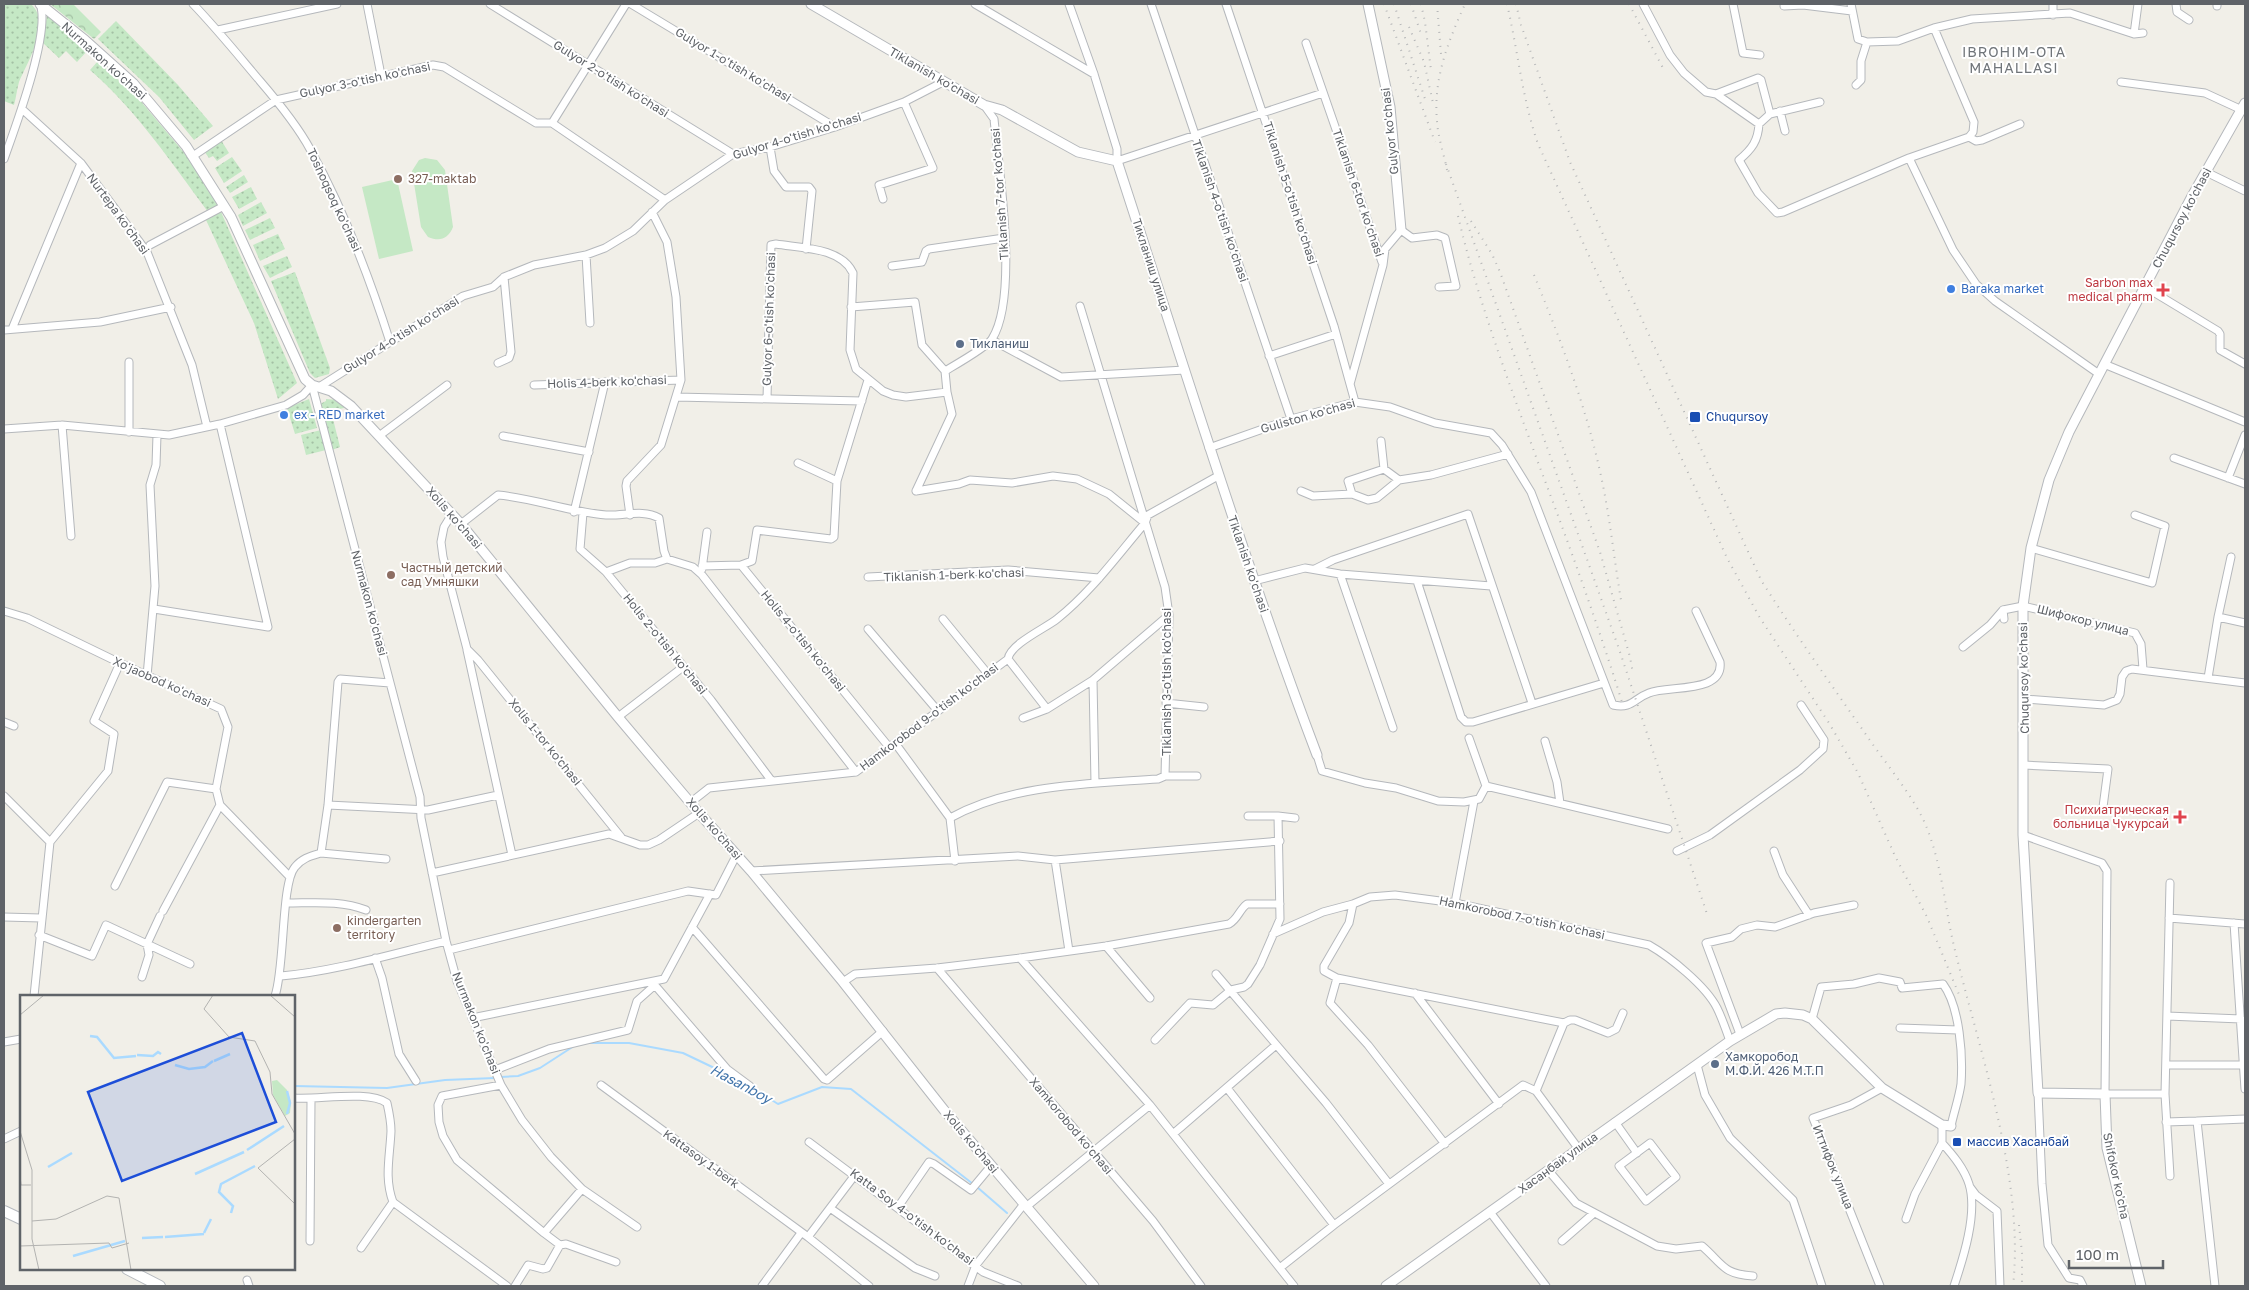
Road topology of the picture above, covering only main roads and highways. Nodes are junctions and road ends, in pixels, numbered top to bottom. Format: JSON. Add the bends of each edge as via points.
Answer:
{"nodes":[{"id":1,"x":4,"y":1211,"type":"edge"},
{"id":2,"x":20,"y":1219,"type":"edge"},
{"id":3,"x":129,"y":1270,"type":"edge"},
{"id":4,"x":160,"y":1286,"type":"edge"}],
"edges":[{"from":1,"to":2,"type":"main road"},
{"from":3,"to":4,"type":"main road"}]}
